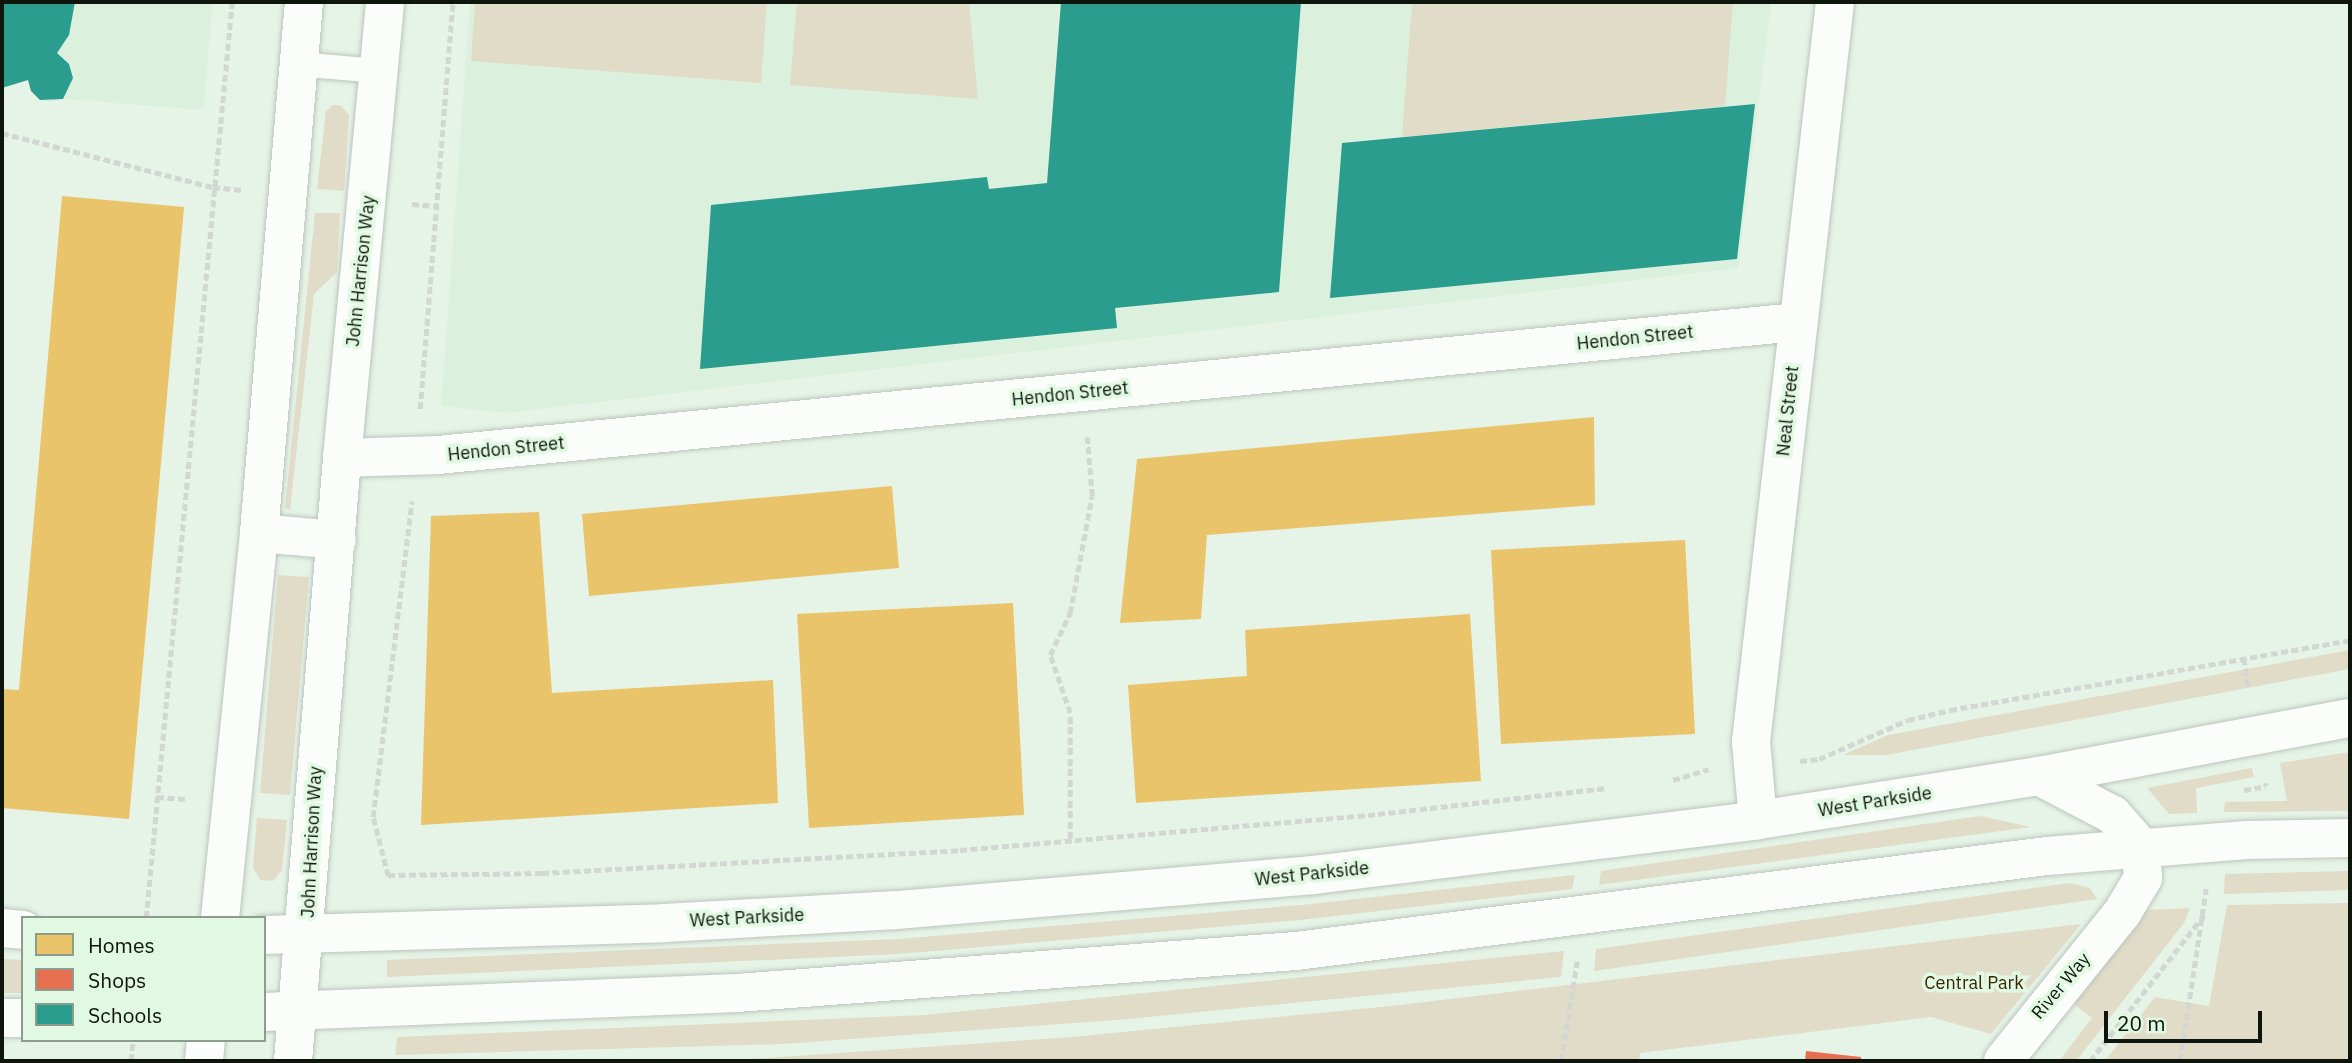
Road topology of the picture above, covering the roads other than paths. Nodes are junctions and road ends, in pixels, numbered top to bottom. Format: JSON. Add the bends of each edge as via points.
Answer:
{"nodes":[{"id":1,"x":304,"y":2,"type":"edge"},
{"id":2,"x":385,"y":2,"type":"edge"},
{"id":3,"x":1835,"y":2,"type":"edge"},
{"id":4,"x":297,"y":64,"type":"junction"},
{"id":5,"x":379,"y":71,"type":"junction"},
{"id":6,"x":1798,"y":322,"type":"junction"},
{"id":7,"x":342,"y":458,"type":"junction"},
{"id":8,"x":259,"y":533,"type":"junction"},
{"id":9,"x":337,"y":540,"type":"junction"},
{"id":10,"x":2350,"y":718,"type":"edge"},
{"id":11,"x":2039,"y":776,"type":"junction"},
{"id":12,"x":1758,"y":820,"type":"junction"},
{"id":13,"x":2350,"y":838,"type":"edge"},
{"id":14,"x":2141,"y":847,"type":"junction"},
{"id":15,"x":220,"y":916,"type":"edge"},
{"id":16,"x":2,"y":929,"type":"edge"},
{"id":17,"x":21,"y":929,"type":"edge"},
{"id":18,"x":307,"y":933,"type":"junction"},
{"id":19,"x":266,"y":935,"type":"edge"},
{"id":20,"x":282,"y":1011,"type":"edge"},
{"id":21,"x":2,"y":1018,"type":"edge"},
{"id":22,"x":21,"y":1018,"type":"edge"},
{"id":23,"x":206,"y":1042,"type":"edge"},
{"id":24,"x":204,"y":1061,"type":"edge"},
{"id":25,"x":293,"y":1061,"type":"edge"},
{"id":26,"x":2003,"y":1061,"type":"edge"}],
"edges":[{"from":1,"to":4,"type":"street"},
{"from":2,"to":5,"type":"street","name":"John Harrison Way"},
{"from":3,"to":6,"type":"street","name":"Neal Street"},
{"from":4,"to":5,"type":"lane"},
{"from":4,"to":8,"type":"street"},
{"from":5,"to":7,"type":"street","name":"John Harrison Way"},
{"from":6,"to":7,"type":"street","name":"Hendon Street","via":[[438,455]]},
{"from":6,"to":12,"type":"street","name":"Neal Street","via":[[1751,742]]},
{"from":7,"to":9,"type":"street","name":"John Harrison Way"},
{"from":8,"to":9,"type":"street"},
{"from":8,"to":15,"type":"street"},
{"from":9,"to":18,"type":"street","name":"John Harrison Way","via":[[313,796]]},
{"from":10,"to":11,"type":"street","name":"West Parkside"},
{"from":11,"to":12,"type":"street","name":"West Parkside"},
{"from":11,"to":14,"type":"street","via":[[2113,815]]},
{"from":12,"to":18,"type":"street","name":"West Parkside","via":[[1312,875],[897,910],[664,923]]},
{"from":13,"to":14,"type":"street"},
{"from":14,"to":20,"type":"street","via":[[1296,951],[737,993]]},
{"from":14,"to":26,"type":"street","name":"River Way","via":[[2143,878],[2122,913]]},
{"from":16,"to":17,"type":"street"},
{"from":18,"to":19,"type":"street","name":"West Parkside"},
{"from":18,"to":20,"type":"street","name":"John Harrison Way"},
{"from":20,"to":25,"type":"street","name":"John Harrison Way"},
{"from":21,"to":22,"type":"street"},
{"from":23,"to":24,"type":"street"}]}
